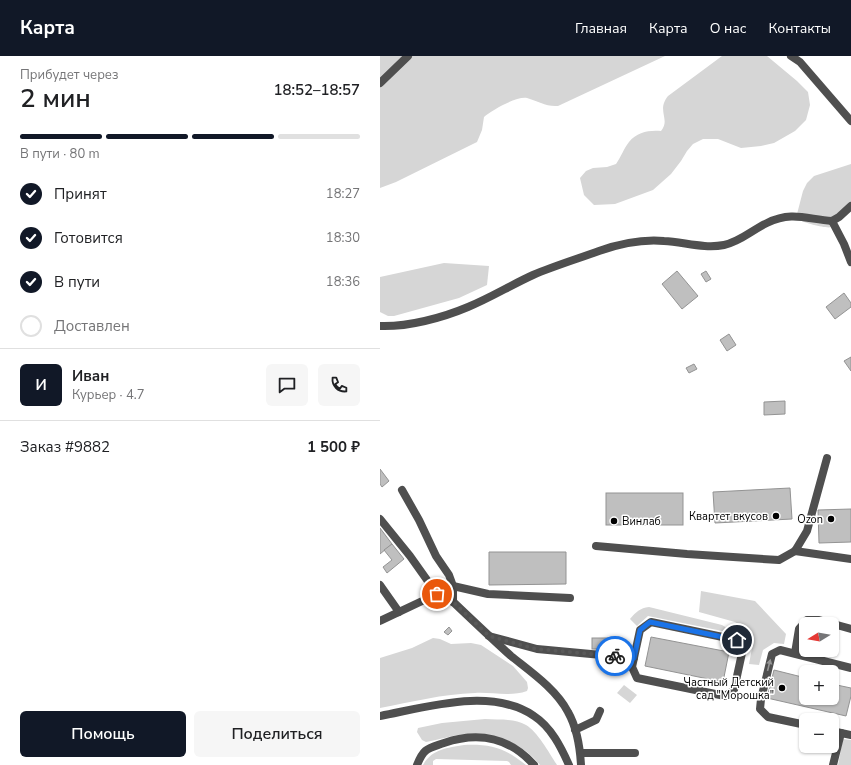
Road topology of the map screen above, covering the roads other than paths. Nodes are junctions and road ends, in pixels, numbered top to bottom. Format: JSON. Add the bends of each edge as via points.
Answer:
{"nodes":[{"id":1,"x":408,"y":56,"type":"edge"},
{"id":2,"x":791,"y":56,"type":"edge"},
{"id":3,"x":380,"y":83,"type":"edge"},
{"id":4,"x":851,"y":121,"type":"edge"},
{"id":5,"x":851,"y":206,"type":"edge"},
{"id":6,"x":832,"y":221,"type":"junction"},
{"id":7,"x":851,"y":262,"type":"edge"},
{"id":8,"x":380,"y":326,"type":"edge"},
{"id":9,"x":827,"y":458,"type":"dead end"},
{"id":10,"x":402,"y":490,"type":"dead end"},
{"id":11,"x":380,"y":518,"type":"edge"},
{"id":12,"x":596,"y":546,"type":"dead end"},
{"id":13,"x":795,"y":551,"type":"junction"},
{"id":14,"x":851,"y":559,"type":"edge"},
{"id":15,"x":380,"y":585,"type":"edge"},
{"id":16,"x":453,"y":586,"type":"junction"},
{"id":17,"x":437,"y":594,"type":"junction"},
{"id":18,"x":570,"y":598,"type":"dead end"},
{"id":19,"x":453,"y":602,"type":"junction"},
{"id":20,"x":399,"y":612,"type":"junction"},
{"id":21,"x":380,"y":621,"type":"edge"},
{"id":22,"x":851,"y":629,"type":"edge"},
{"id":23,"x":489,"y":636,"type":"junction"},
{"id":24,"x":795,"y":653,"type":"junction"},
{"id":25,"x":634,"y":658,"type":"junction"},
{"id":26,"x":851,"y":668,"type":"edge"},
{"id":27,"x":600,"y":711,"type":"dead end"},
{"id":28,"x":380,"y":716,"type":"edge"},
{"id":29,"x":799,"y":724,"type":"edge"},
{"id":30,"x":576,"y":730,"type":"junction"},
{"id":31,"x":841,"y":733,"type":"joint"},
{"id":32,"x":851,"y":735,"type":"edge"},
{"id":33,"x":580,"y":753,"type":"junction"},
{"id":34,"x":635,"y":753,"type":"dead end"},
{"id":35,"x":417,"y":765,"type":"edge"},
{"id":36,"x":534,"y":765,"type":"edge"},
{"id":37,"x":569,"y":765,"type":"edge"},
{"id":38,"x":581,"y":765,"type":"edge"},
{"id":39,"x":833,"y":765,"type":"edge"}],
"edges":[{"from":1,"to":3,"type":"street"},
{"from":2,"to":4,"type":"street","via":[[800,62]]},
{"from":5,"to":6,"type":"street"},
{"from":6,"to":7,"type":"street"},
{"from":6,"to":8,"type":"street","via":[[791,216],[768,222],[733,242],[711,246],[663,241],[630,243],[533,276],[468,308],[415,323]]},
{"from":9,"to":13,"type":"street","via":[[807,531]]},
{"from":10,"to":16,"type":"street","via":[[436,556],[450,575]]},
{"from":11,"to":17,"type":"street"},
{"from":12,"to":13,"type":"street","via":[[779,560]]},
{"from":13,"to":14,"type":"street"},
{"from":15,"to":20,"type":"street"},
{"from":16,"to":18,"type":"street","via":[[488,594]]},
{"from":16,"to":19,"type":"street"},
{"from":17,"to":19,"type":"street","via":[[446,595]]},
{"from":17,"to":20,"type":"street"},
{"from":19,"to":23,"type":"street"},
{"from":20,"to":21,"type":"street"},
{"from":22,"to":24,"type":"street","via":[[819,620],[807,620],[799,629]]},
{"from":23,"to":25,"type":"street","via":[[536,649]]},
{"from":23,"to":30,"type":"street","via":[[558,697]]},
{"from":24,"to":26,"type":"street"},
{"from":29,"to":24,"type":"street","one_way":true,"via":[[768,717],[760,709],[772,654],[780,650]]},
{"from":25,"to":25,"type":"street","via":[[632,667],[637,678],[725,696],[734,690],[742,653],[737,640],[650,622],[640,630]]},
{"from":27,"to":30,"type":"street","via":[[596,720]]},
{"from":28,"to":37,"type":"street","via":[[475,701],[514,705],[534,716],[545,726]]},
{"from":30,"to":33,"type":"street"},
{"from":31,"to":32,"type":"street"},
{"from":31,"to":39,"type":"street"},
{"from":33,"to":34,"type":"street"},
{"from":33,"to":38,"type":"street"},
{"from":35,"to":36,"type":"street","via":[[427,749],[462,738],[478,737],[510,745]]}]}
